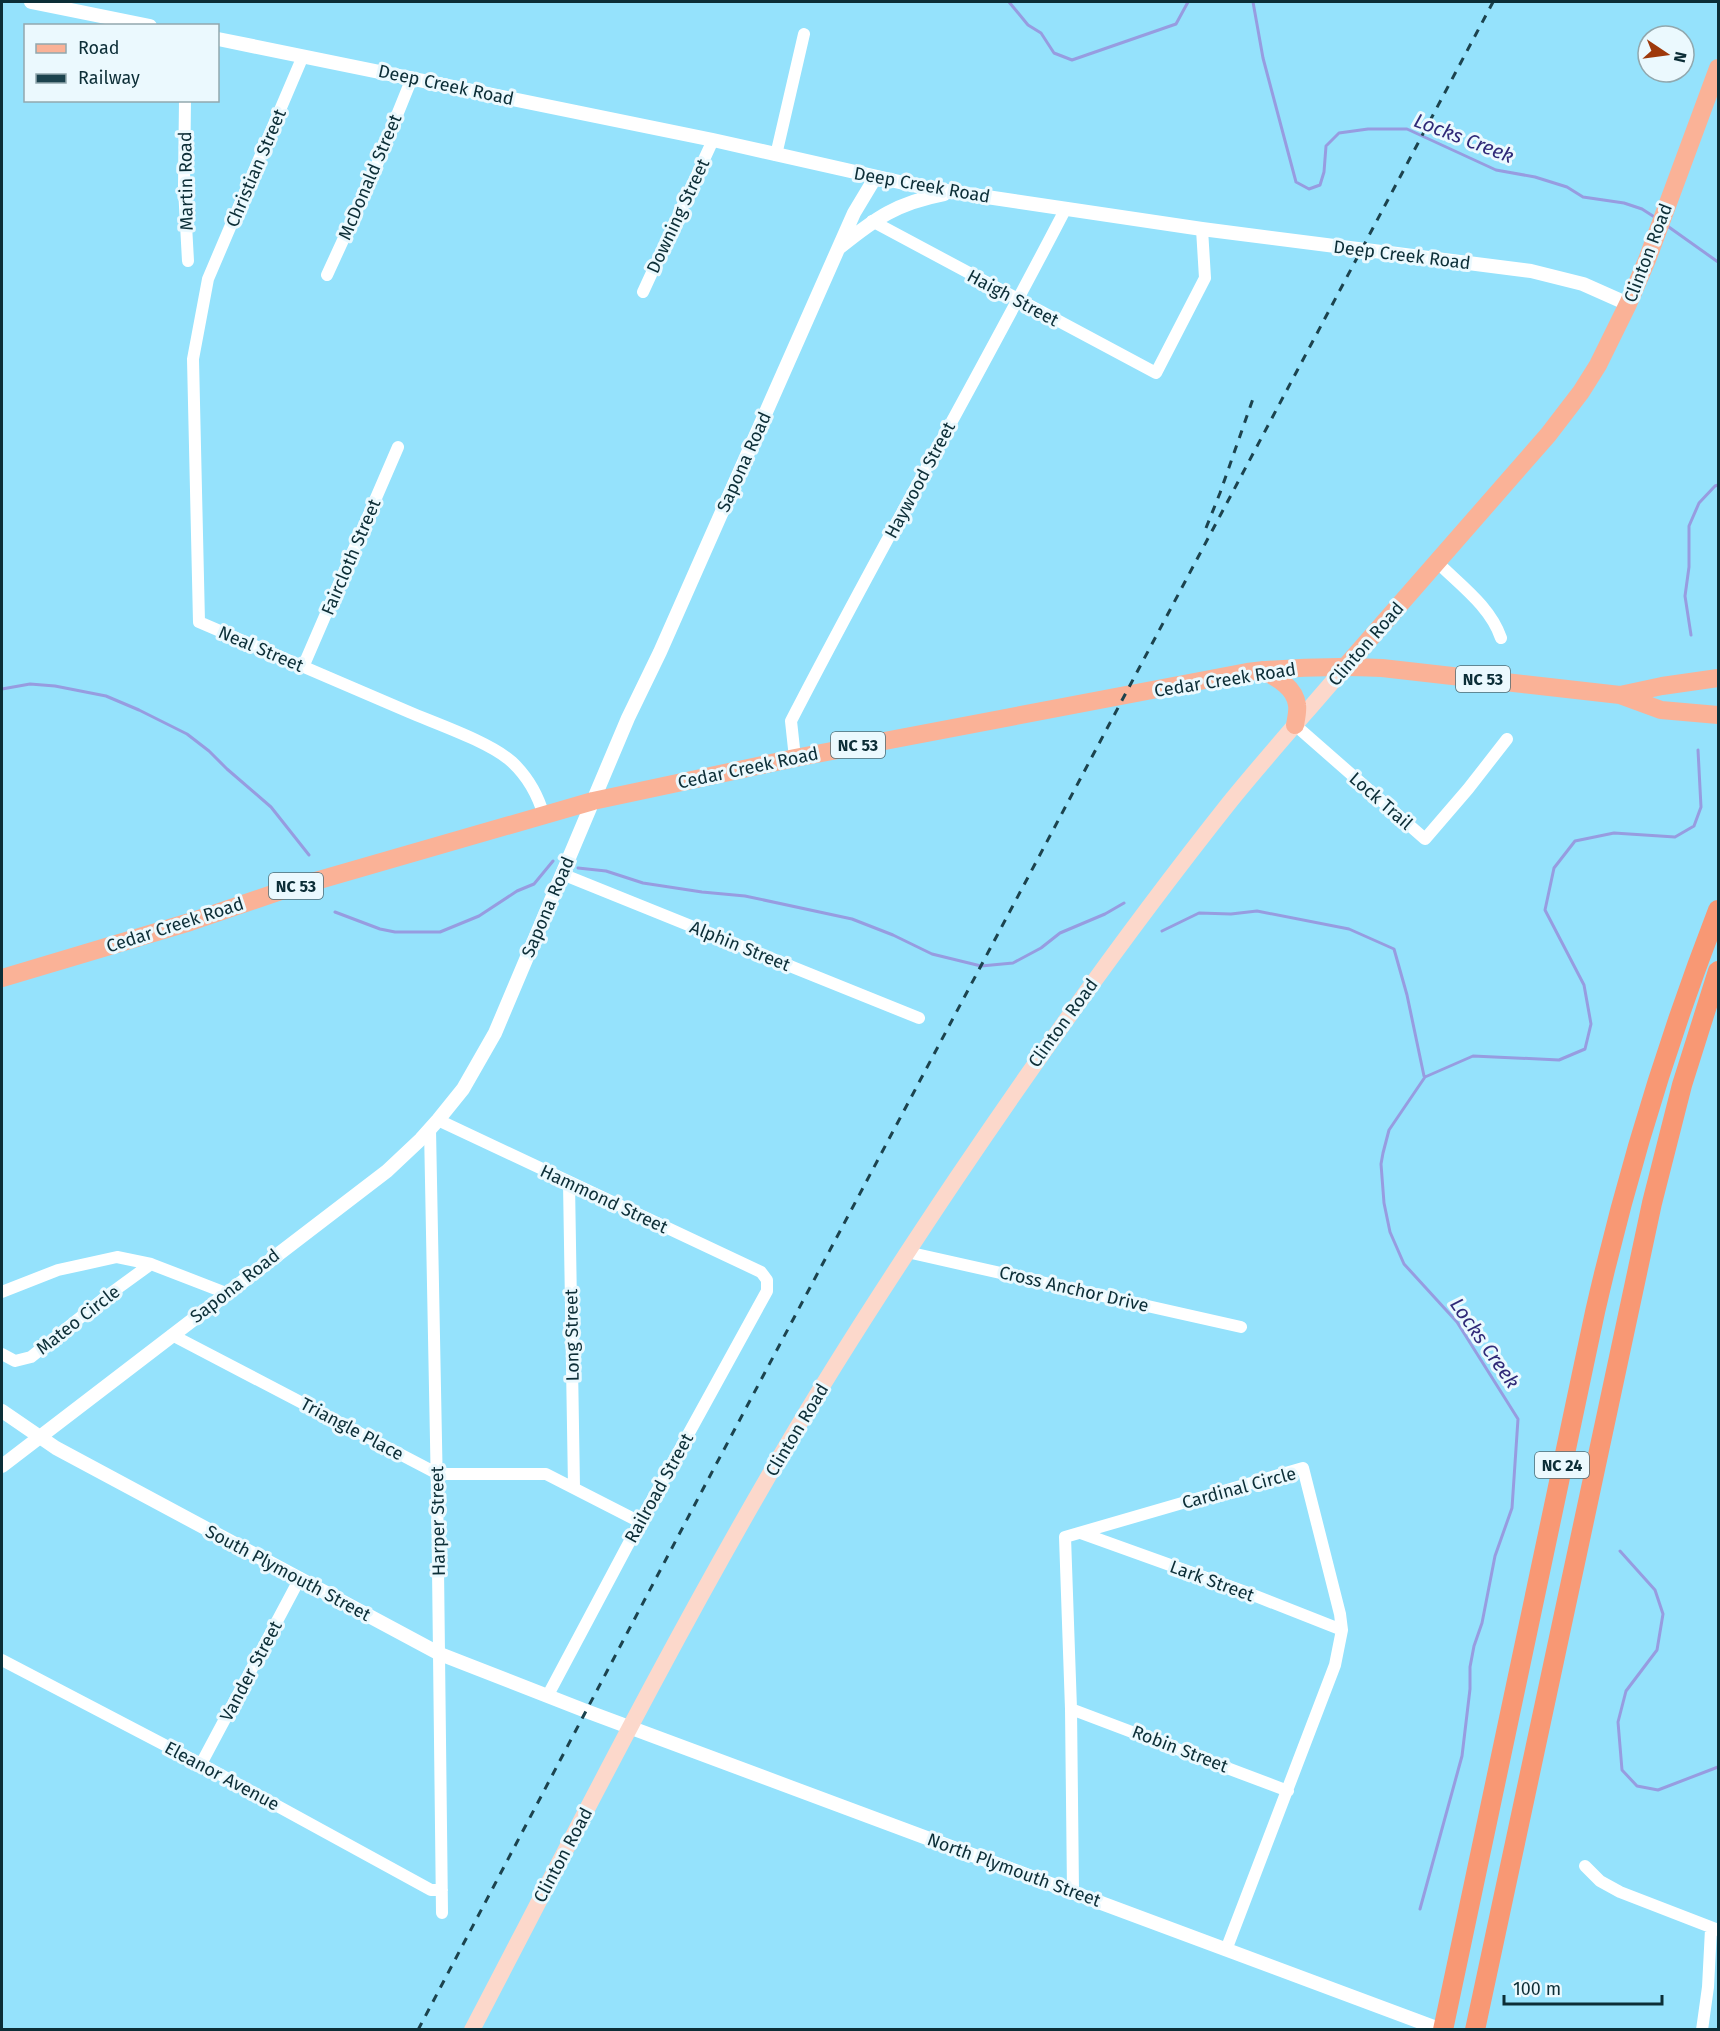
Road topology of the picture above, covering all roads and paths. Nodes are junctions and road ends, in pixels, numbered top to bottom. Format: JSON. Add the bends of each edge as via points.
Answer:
{"nodes":[{"id":1,"x":31,"y":2,"type":"edge"},
{"id":2,"x":140,"y":24,"type":"edge"},
{"id":3,"x":804,"y":34,"type":"dead end"},
{"id":4,"x":219,"y":39,"type":"edge"},
{"id":5,"x":303,"y":56,"type":"junction"},
{"id":6,"x":1718,"y":69,"type":"edge"},
{"id":7,"x":412,"y":78,"type":"junction"},
{"id":8,"x":185,"y":102,"type":"edge"},
{"id":9,"x":713,"y":140,"type":"junction"},
{"id":10,"x":776,"y":155,"type":"junction"},
{"id":11,"x":875,"y":178,"type":"junction"},
{"id":12,"x":955,"y":192,"type":"junction"},
{"id":13,"x":1066,"y":208,"type":"junction"},
{"id":14,"x":872,"y":221,"type":"junction"},
{"id":15,"x":1202,"y":229,"type":"junction"},
{"id":16,"x":838,"y":248,"type":"junction"},
{"id":17,"x":188,"y":261,"type":"dead end"},
{"id":18,"x":327,"y":275,"type":"dead end"},
{"id":19,"x":208,"y":279,"type":"joint"},
{"id":20,"x":643,"y":292,"type":"dead end"},
{"id":21,"x":1018,"y":300,"type":"junction"},
{"id":22,"x":1629,"y":304,"type":"junction"},
{"id":23,"x":398,"y":447,"type":"dead end"},
{"id":24,"x":1437,"y":562,"type":"junction"},
{"id":25,"x":1501,"y":638,"type":"dead end"},
{"id":26,"x":1346,"y":666,"type":"junction"},
{"id":27,"x":303,"y":667,"type":"junction"},
{"id":28,"x":1262,"y":670,"type":"junction"},
{"id":29,"x":1719,"y":678,"type":"edge"},
{"id":30,"x":1620,"y":695,"type":"junction"},
{"id":31,"x":1719,"y":715,"type":"edge"},
{"id":32,"x":1295,"y":725,"type":"junction"},
{"id":33,"x":1507,"y":739,"type":"dead end"},
{"id":34,"x":795,"y":758,"type":"junction"},
{"id":35,"x":592,"y":801,"type":"junction"},
{"id":36,"x":544,"y":816,"type":"junction"},
{"id":37,"x":562,"y":874,"type":"junction"},
{"id":38,"x":1719,"y":910,"type":"edge"},
{"id":39,"x":1719,"y":971,"type":"edge"},
{"id":40,"x":2,"y":978,"type":"edge"},
{"id":41,"x":919,"y":1018,"type":"dead end"},
{"id":42,"x":434,"y":1125,"type":"junction"},
{"id":43,"x":569,"y":1183,"type":"junction"},
{"id":44,"x":907,"y":1252,"type":"junction"},
{"id":45,"x":151,"y":1264,"type":"junction"},
{"id":46,"x":767,"y":1280,"type":"joint"},
{"id":47,"x":2,"y":1292,"type":"edge"},
{"id":48,"x":226,"y":1293,"type":"junction"},
{"id":49,"x":1241,"y":1327,"type":"dead end"},
{"id":50,"x":172,"y":1335,"type":"junction"},
{"id":51,"x":2,"y":1354,"type":"edge"},
{"id":52,"x":2,"y":1411,"type":"edge"},
{"id":53,"x":39,"y":1437,"type":"junction"},
{"id":54,"x":2,"y":1466,"type":"edge"},
{"id":55,"x":438,"y":1474,"type":"junction"},
{"id":56,"x":574,"y":1487,"type":"junction"},
{"id":57,"x":640,"y":1522,"type":"junction"},
{"id":58,"x":1081,"y":1533,"type":"junction"},
{"id":59,"x":300,"y":1578,"type":"junction"},
{"id":60,"x":1342,"y":1630,"type":"junction"},
{"id":61,"x":440,"y":1654,"type":"junction"},
{"id":62,"x":2,"y":1660,"type":"edge"},
{"id":63,"x":548,"y":1695,"type":"junction"},
{"id":64,"x":1071,"y":1709,"type":"junction"},
{"id":65,"x":586,"y":1711,"type":"joint"},
{"id":66,"x":630,"y":1726,"type":"junction"},
{"id":67,"x":201,"y":1764,"type":"junction"},
{"id":68,"x":1288,"y":1791,"type":"junction"},
{"id":69,"x":1585,"y":1866,"type":"dead end"},
{"id":70,"x":442,"y":1890,"type":"junction"},
{"id":71,"x":1073,"y":1891,"type":"junction"},
{"id":72,"x":442,"y":1913,"type":"dead end"},
{"id":73,"x":1715,"y":1930,"type":"edge"},
{"id":74,"x":1226,"y":1950,"type":"junction"},
{"id":75,"x":472,"y":2030,"type":"edge"},
{"id":76,"x":1442,"y":2030,"type":"edge"},
{"id":77,"x":1475,"y":2030,"type":"edge"},
{"id":78,"x":1702,"y":2030,"type":"edge"}],
"edges":[{"from":1,"to":2,"type":"street"},
{"from":3,"to":10,"type":"street"},
{"from":4,"to":5,"type":"street","name":"Deep Creek Road"},
{"from":5,"to":7,"type":"street","name":"Deep Creek Road"},
{"from":5,"to":19,"type":"street","name":"Christian Street"},
{"from":6,"to":22,"type":"main road","name":"Clinton Road"},
{"from":7,"to":9,"type":"street","name":"Deep Creek Road"},
{"from":7,"to":18,"type":"street","name":"McDonald Street"},
{"from":8,"to":17,"type":"street","name":"Martin Road"},
{"from":9,"to":10,"type":"street","name":"Deep Creek Road"},
{"from":9,"to":20,"type":"street","name":"Downing Street"},
{"from":10,"to":11,"type":"street","name":"Deep Creek Road"},
{"from":11,"to":12,"type":"street","name":"Deep Creek Road"},
{"from":11,"to":16,"type":"street","name":"Sapona Road"},
{"from":12,"to":13,"type":"street","name":"Deep Creek Road"},
{"from":12,"to":14,"type":"street","via":[[898,206]]},
{"from":13,"to":15,"type":"street","name":"Deep Creek Road"},
{"from":13,"to":21,"type":"street","name":"Haywood Street"},
{"from":14,"to":16,"type":"street"},
{"from":14,"to":21,"type":"street","name":"Haigh Street"},
{"from":15,"to":21,"type":"street","name":"Haigh Street","via":[[1205,278],[1156,373]]},
{"from":15,"to":22,"type":"street","name":"Deep Creek Road","via":[[1531,271],[1583,284]]},
{"from":16,"to":35,"type":"street","name":"Sapona Road"},
{"from":19,"to":27,"type":"street","name":"Neal Street","via":[[193,359],[199,622]]},
{"from":21,"to":34,"type":"street","name":"Haywood Street","via":[[791,721]]},
{"from":22,"to":24,"type":"main road","name":"Clinton Road","via":[[1598,365],[1564,415]]},
{"from":23,"to":27,"type":"street","name":"Faircloth Street"},
{"from":24,"to":25,"type":"street","via":[[1486,609]]},
{"from":24,"to":26,"type":"main road","name":"Clinton Road"},
{"from":26,"to":28,"type":"main road","name":"Cedar Creek Road","number":"NC 53"},
{"from":26,"to":30,"type":"main road","name":"Cedar Creek Road","number":"NC 53"},
{"from":26,"to":32,"type":"main road","name":"Clinton Road"},
{"from":27,"to":36,"type":"street","name":"Neal Street","via":[[496,751],[524,775],[538,796]]},
{"from":28,"to":32,"type":"main road","via":[[1291,690],[1297,704]]},
{"from":28,"to":34,"type":"main road","name":"Cedar Creek Road","number":"NC 53"},
{"from":29,"to":30,"type":"main road","name":"Cedar Creek Road","number":"NC 53"},
{"from":30,"to":31,"type":"main road","name":"Cedar Creek Road","number":"NC 53","via":[[1661,710]]},
{"from":32,"to":33,"type":"street","name":"Lock Trail","via":[[1425,839]]},
{"from":32,"to":44,"type":"main road","name":"Clinton Road","via":[[1231,801],[1095,978]]},
{"from":34,"to":35,"type":"main road","name":"Cedar Creek Road","number":"NC 53"},
{"from":35,"to":36,"type":"main road","name":"Cedar Creek Road","number":"NC 53"},
{"from":35,"to":37,"type":"street","name":"Sapona Road"},
{"from":36,"to":40,"type":"main road","name":"Cedar Creek Road","number":"NC 53","via":[[281,891]]},
{"from":37,"to":41,"type":"street","name":"Alphin Street"},
{"from":37,"to":42,"type":"street","name":"Sapona Road","via":[[495,1033],[463,1089]]},
{"from":38,"to":76,"type":"highway","number":"NC 24","via":[[1657,1078],[1610,1244]]},
{"from":39,"to":77,"type":"highway","number":"NC 24","via":[[1682,1085],[1652,1203]]},
{"from":42,"to":43,"type":"street","name":"Hammond Street"},
{"from":42,"to":48,"type":"street","name":"Sapona Road","via":[[387,1171]]},
{"from":42,"to":55,"type":"street","name":"Harper Street"},
{"from":43,"to":46,"type":"street","name":"Hammond Street","via":[[761,1272]]},
{"from":43,"to":56,"type":"street","name":"Long Street"},
{"from":44,"to":49,"type":"street","name":"Cross Anchor Drive"},
{"from":44,"to":66,"type":"main road","name":"Clinton Road","via":[[785,1448]]},
{"from":45,"to":47,"type":"street","name":"Mateo Circle","via":[[117,1257],[58,1270]]},
{"from":45,"to":48,"type":"street","name":"Mateo Circle"},
{"from":45,"to":51,"type":"street","name":"Mateo Circle","via":[[31,1357],[15,1361]]},
{"from":46,"to":57,"type":"street","name":"Railroad Street","via":[[767,1291]]},
{"from":48,"to":50,"type":"street","name":"Sapona Road"},
{"from":50,"to":53,"type":"street","name":"Sapona Road"},
{"from":50,"to":55,"type":"street","name":"Triangle Place"},
{"from":52,"to":53,"type":"street","name":"South Plymouth Street"},
{"from":53,"to":54,"type":"street","name":"Sapona Road"},
{"from":53,"to":59,"type":"street","name":"South Plymouth Street"},
{"from":55,"to":56,"type":"street","name":"Triangle Place","via":[[546,1474]]},
{"from":55,"to":61,"type":"street","name":"Harper Street"},
{"from":56,"to":57,"type":"street","name":"Triangle Place"},
{"from":57,"to":63,"type":"street","name":"Railroad Street"},
{"from":58,"to":60,"type":"street","name":"Lark Street"},
{"from":58,"to":60,"type":"street","name":"Cardinal Circle","via":[[1303,1468]]},
{"from":58,"to":64,"type":"street","via":[[1065,1537]]},
{"from":59,"to":61,"type":"street","name":"South Plymouth Street"},
{"from":59,"to":67,"type":"street","name":"Vander Street"},
{"from":60,"to":68,"type":"street","name":"Cardinal Circle","via":[[1335,1665]]},
{"from":61,"to":63,"type":"street","name":"South Plymouth Street"},
{"from":61,"to":70,"type":"street","name":"Harper Street"},
{"from":62,"to":67,"type":"street","name":"Eleanor Avenue"},
{"from":63,"to":65,"type":"street","name":"South Plymouth Street"},
{"from":64,"to":68,"type":"street","name":"Robin Street"},
{"from":64,"to":71,"type":"street"},
{"from":65,"to":66,"type":"street","name":"North Plymouth Street"},
{"from":66,"to":71,"type":"street","name":"North Plymouth Street"},
{"from":66,"to":75,"type":"main road","name":"Clinton Road"},
{"from":67,"to":70,"type":"street","name":"Eleanor Avenue","via":[[431,1890]]},
{"from":68,"to":74,"type":"street","name":"Cardinal Circle"},
{"from":69,"to":73,"type":"street","via":[[1600,1881],[1620,1892]]},
{"from":70,"to":72,"type":"street","name":"Harper Street"},
{"from":71,"to":74,"type":"street","name":"North Plymouth Street"},
{"from":73,"to":78,"type":"street"},
{"from":74,"to":76,"type":"street","name":"North Plymouth Street"}]}
